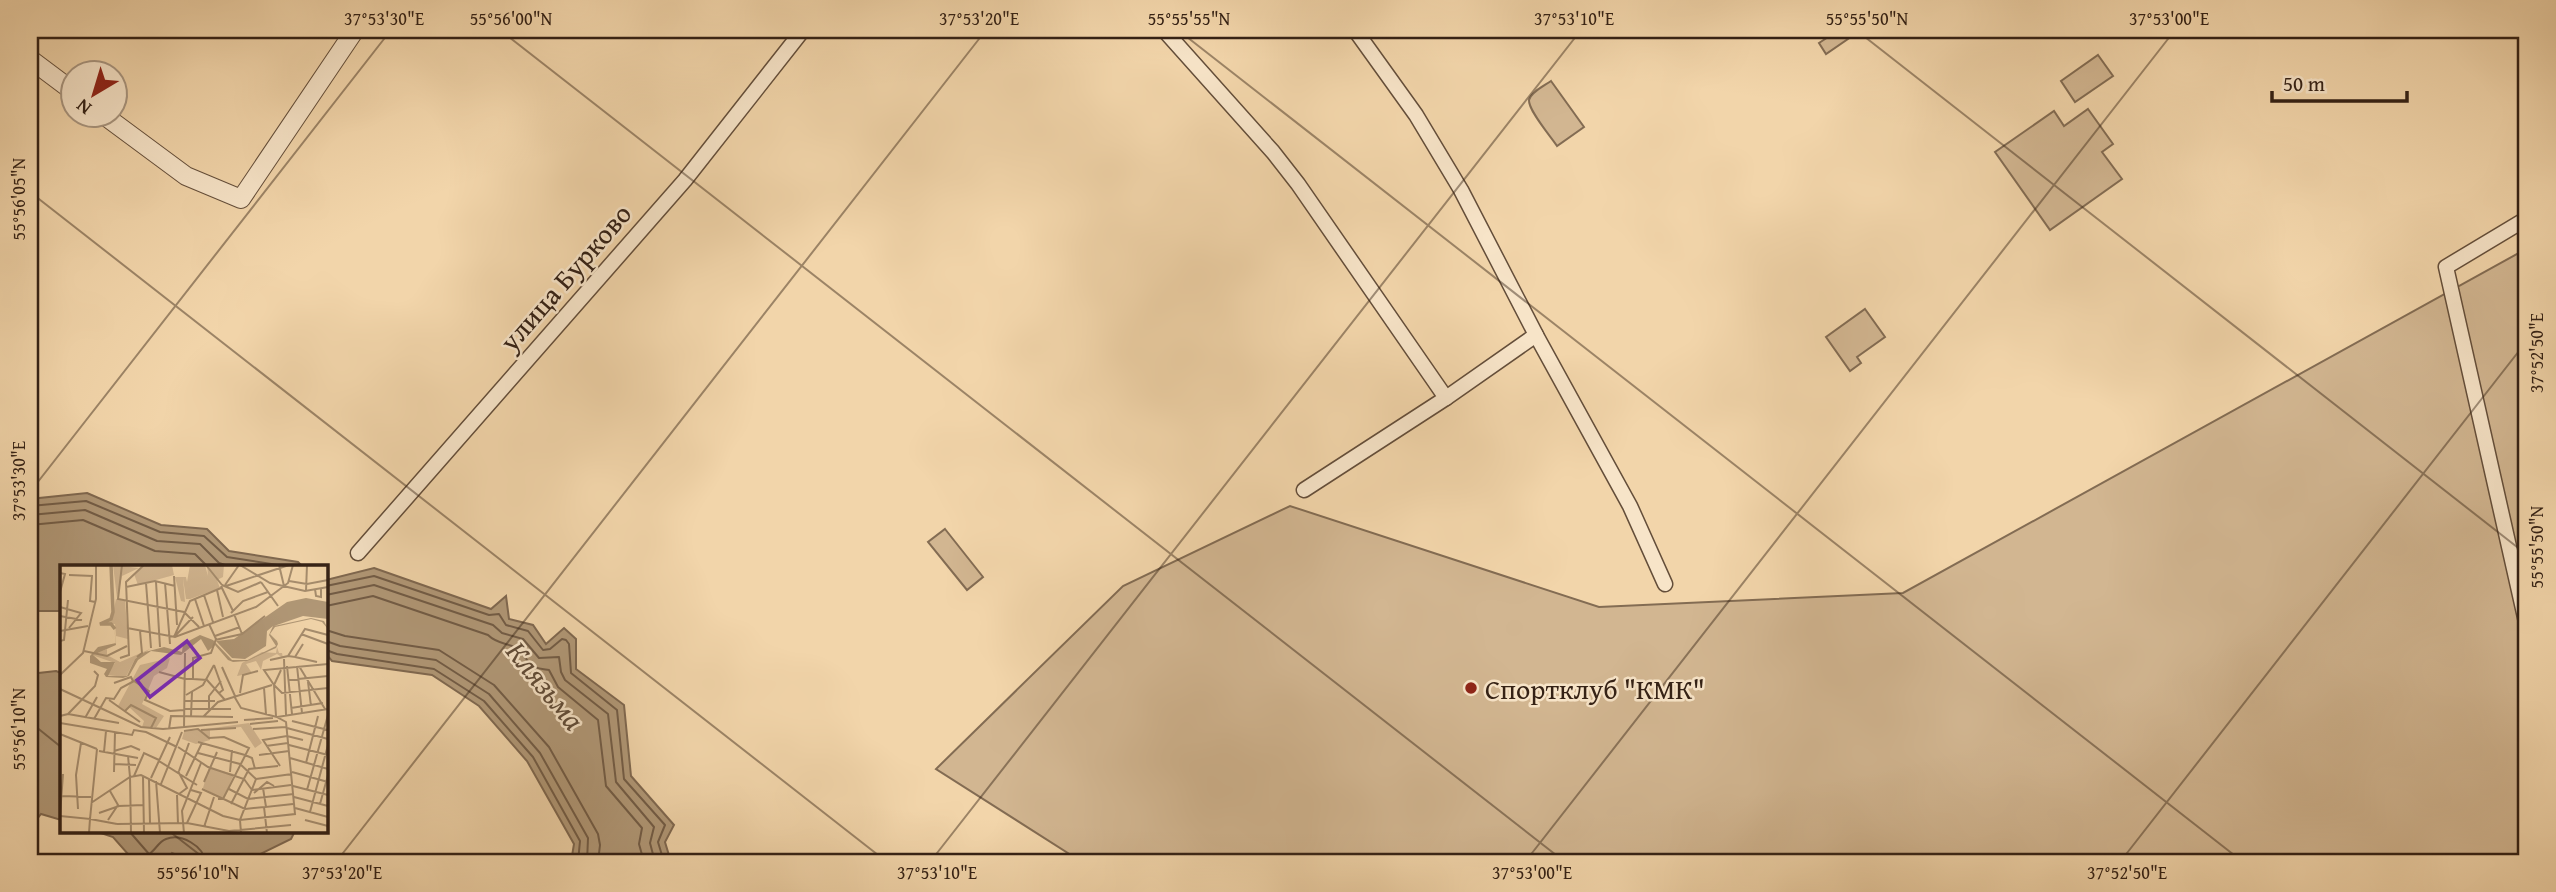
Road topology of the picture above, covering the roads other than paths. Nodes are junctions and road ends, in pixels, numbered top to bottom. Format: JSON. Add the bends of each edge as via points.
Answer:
{"nodes":[{"id":1,"x":355,"y":30,"type":"edge"},
{"id":2,"x":803,"y":30,"type":"edge"},
{"id":3,"x":1164,"y":30,"type":"edge"},
{"id":4,"x":1355,"y":30,"type":"edge"},
{"id":5,"x":30,"y":59,"type":"edge"},
{"id":6,"x":60,"y":82,"type":"edge"},
{"id":7,"x":124,"y":130,"type":"edge"},
{"id":8,"x":2526,"y":219,"type":"edge"},
{"id":9,"x":1535,"y":335,"type":"junction"},
{"id":10,"x":1446,"y":398,"type":"junction"},
{"id":11,"x":1304,"y":490,"type":"dead end"},
{"id":12,"x":358,"y":553,"type":"dead end"},
{"id":13,"x":1665,"y":584,"type":"dead end"},
{"id":14,"x":2526,"y":622,"type":"edge"}],
"edges":[{"from":1,"to":7,"type":"street","via":[[241,199],[186,176]]},
{"from":2,"to":12,"type":"street","name":"улица Бурково","via":[[685,180]]},
{"from":3,"to":10,"type":"street","via":[[1298,184]]},
{"from":4,"to":9,"type":"street","via":[[1416,115],[1461,190]]},
{"from":5,"to":6,"type":"street"},
{"from":8,"to":14,"type":"street","via":[[2446,267]]},
{"from":9,"to":10,"type":"street"},
{"from":9,"to":13,"type":"street","via":[[1630,506]]},
{"from":10,"to":11,"type":"street"}]}
